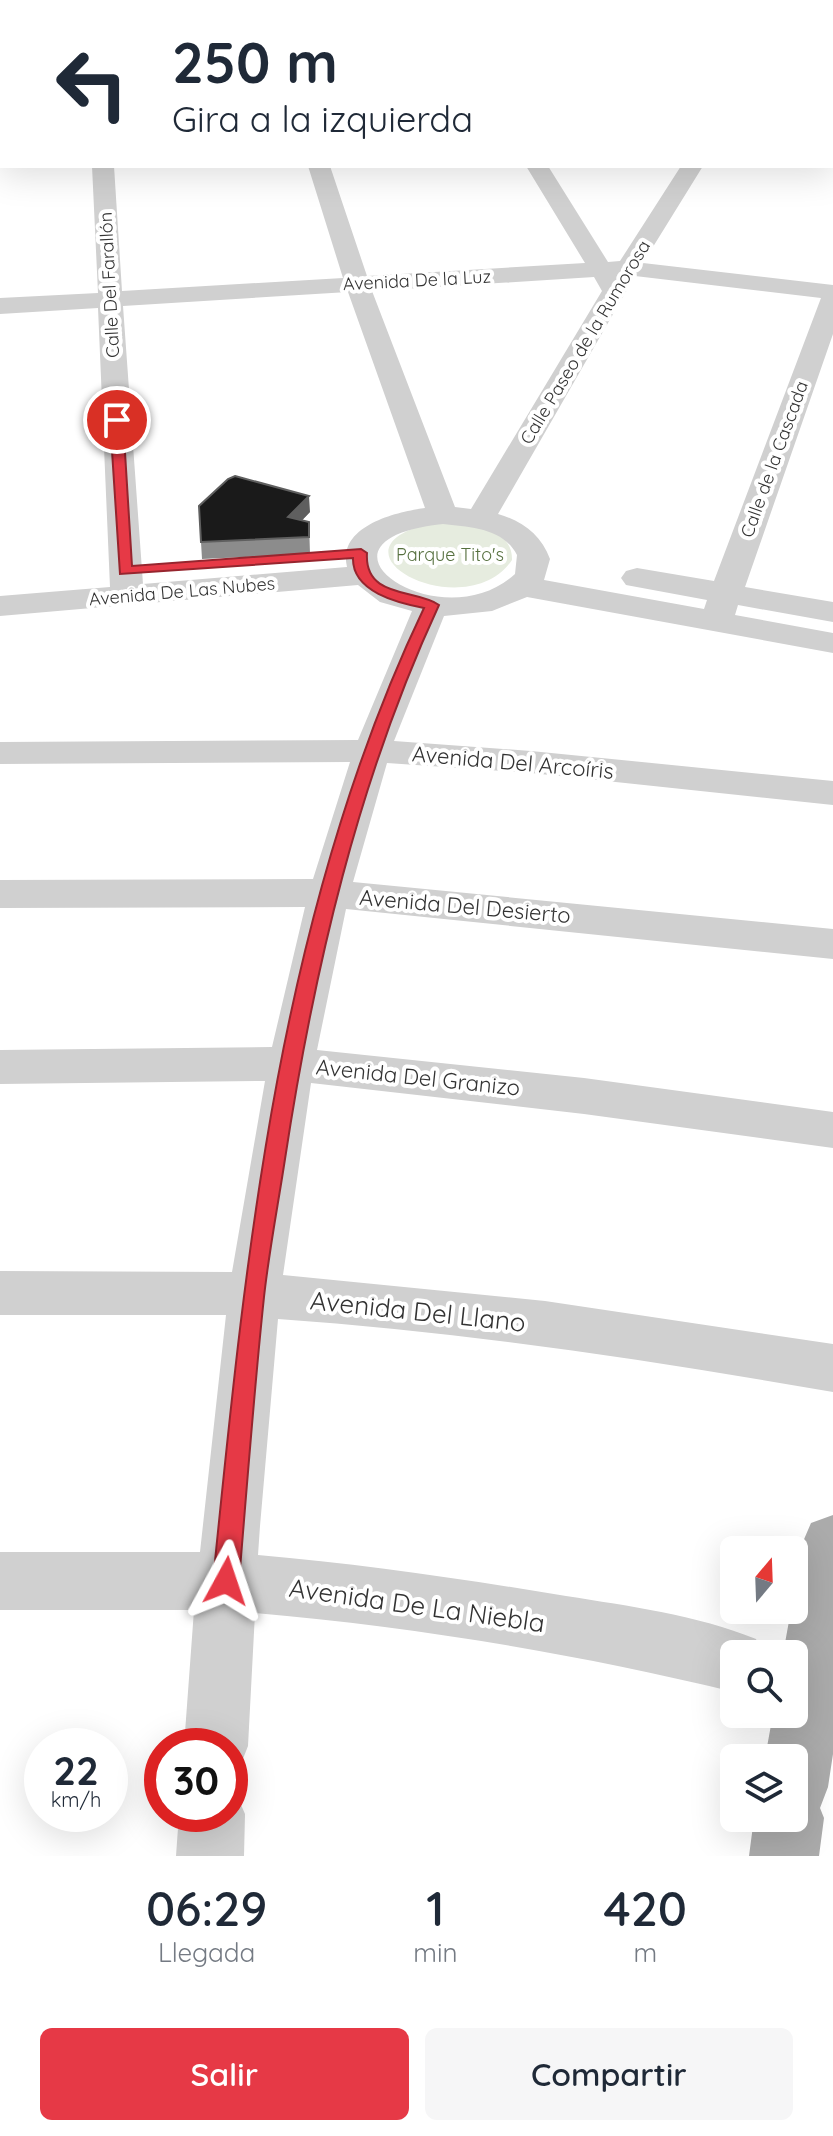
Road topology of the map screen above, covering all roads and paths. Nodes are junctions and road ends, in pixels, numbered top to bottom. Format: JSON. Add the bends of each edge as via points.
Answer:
{"nodes":[{"id":1,"x":103,"y":168,"type":"edge"},
{"id":2,"x":320,"y":168,"type":"edge"},
{"id":3,"x":538,"y":168,"type":"edge"},
{"id":4,"x":691,"y":168,"type":"edge"},
{"id":5,"x":628,"y":268,"type":"junction"},
{"id":6,"x":607,"y":280,"type":"junction"},
{"id":7,"x":357,"y":283,"type":"junction"},
{"id":8,"x":833,"y":295,"type":"edge"},
{"id":9,"x":110,"y":299,"type":"junction"},
{"id":10,"x":0,"y":306,"type":"edge"},
{"id":11,"x":443,"y":515,"type":"junction"},
{"id":12,"x":480,"y":519,"type":"junction"},
{"id":13,"x":362,"y":564,"type":"junction"},
{"id":14,"x":529,"y":574,"type":"junction"},
{"id":15,"x":0,"y":581,"type":"edge"},
{"id":16,"x":126,"y":584,"type":"junction"},
{"id":17,"x":432,"y":605,"type":"junction"},
{"id":18,"x":0,"y":606,"type":"edge"},
{"id":19,"x":720,"y":607,"type":"junction"},
{"id":20,"x":833,"y":612,"type":"edge"},
{"id":21,"x":833,"y":643,"type":"edge"},
{"id":22,"x":371,"y":751,"type":"junction"},
{"id":23,"x":0,"y":753,"type":"edge"},
{"id":24,"x":833,"y":793,"type":"edge"},
{"id":25,"x":328,"y":893,"type":"junction"},
{"id":26,"x":0,"y":894,"type":"edge"},
{"id":27,"x":833,"y":944,"type":"edge"},
{"id":28,"x":290,"y":1064,"type":"junction"},
{"id":29,"x":0,"y":1067,"type":"edge"},
{"id":30,"x":833,"y":1130,"type":"edge"},
{"id":31,"x":0,"y":1293,"type":"edge"},
{"id":32,"x":253,"y":1294,"type":"junction"},
{"id":33,"x":833,"y":1368,"type":"edge"},
{"id":34,"x":833,"y":1544,"type":"edge"},
{"id":35,"x":0,"y":1581,"type":"edge"},
{"id":36,"x":226,"y":1581,"type":"junction"},
{"id":37,"x":720,"y":1658,"type":"edge"},
{"id":38,"x":812,"y":1680,"type":"edge"},
{"id":39,"x":217,"y":1728,"type":"edge"},
{"id":40,"x":801,"y":1744,"type":"edge"},
{"id":41,"x":211,"y":1832,"type":"edge"},
{"id":42,"x":787,"y":1832,"type":"edge"},
{"id":43,"x":210,"y":1856,"type":"edge"},
{"id":44,"x":784,"y":1856,"type":"edge"}],
"edges":[{"from":1,"to":9,"type":"street","name":"Calle Del Farallón"},
{"from":2,"to":7,"type":"street"},
{"from":3,"to":6,"type":"street"},
{"from":4,"to":5,"type":"street","name":"Calle Paseo de la Rumorosa"},
{"from":5,"to":6,"type":"street","name":"Calle Paseo de la Rumorosa"},
{"from":5,"to":8,"type":"street"},
{"from":6,"to":7,"type":"street","name":"Avenida De la Luz"},
{"from":6,"to":12,"type":"street","name":"Calle Paseo de la Rumorosa"},
{"from":7,"to":9,"type":"street","name":"Avenida De la Luz"},
{"from":7,"to":11,"type":"street"},
{"from":8,"to":19,"type":"street","name":"Calle de la Cascada"},
{"from":9,"to":10,"type":"street","name":"Avenida De la Luz"},
{"from":9,"to":16,"type":"street","name":"Calle Del Farallón"},
{"from":11,"to":12,"type":"street"},
{"from":11,"to":13,"type":"street","via":[[390,526],[371,538]]},
{"from":12,"to":14,"type":"street","via":[[529,543]]},
{"from":13,"to":16,"type":"street","name":"Avenida De Las Nubes"},
{"from":13,"to":17,"type":"street","via":[[379,589]]},
{"from":14,"to":17,"type":"street","via":[[498,598]]},
{"from":14,"to":19,"type":"street"},
{"from":15,"to":16,"type":"street","name":"Avenida De Las Nubes"},
{"from":16,"to":18,"type":"street","name":"Avenida De Las Nubes"},
{"from":17,"to":22,"type":"street"},
{"from":19,"to":20,"type":"street"},
{"from":19,"to":21,"type":"street"},
{"from":22,"to":23,"type":"street","name":"Avenida Del Arcoíris"},
{"from":22,"to":24,"type":"street","name":"Avenida Del Arcoíris"},
{"from":22,"to":25,"type":"street"},
{"from":25,"to":26,"type":"street","name":"Avenida Del Desierto"},
{"from":25,"to":27,"type":"street","name":"Avenida Del Desierto"},
{"from":25,"to":28,"type":"street"},
{"from":28,"to":29,"type":"street","name":"Avenida Del Granizo"},
{"from":28,"to":30,"type":"street","name":"Avenida Del Granizo"},
{"from":28,"to":32,"type":"street"},
{"from":31,"to":32,"type":"street","name":"Avenida Del Llano"},
{"from":32,"to":33,"type":"street","name":"Avenida Del Llano","via":[[366,1303]]},
{"from":32,"to":36,"type":"street"},
{"from":34,"to":38,"type":"main road"},
{"from":35,"to":36,"type":"street","name":"Avenida De La Niebla"},
{"from":36,"to":37,"type":"street","name":"Avenida De La Niebla","via":[[485,1612]]},
{"from":36,"to":39,"type":"street"},
{"from":38,"to":40,"type":"main road"},
{"from":41,"to":43,"type":"street"},
{"from":42,"to":44,"type":"main road"}]}
